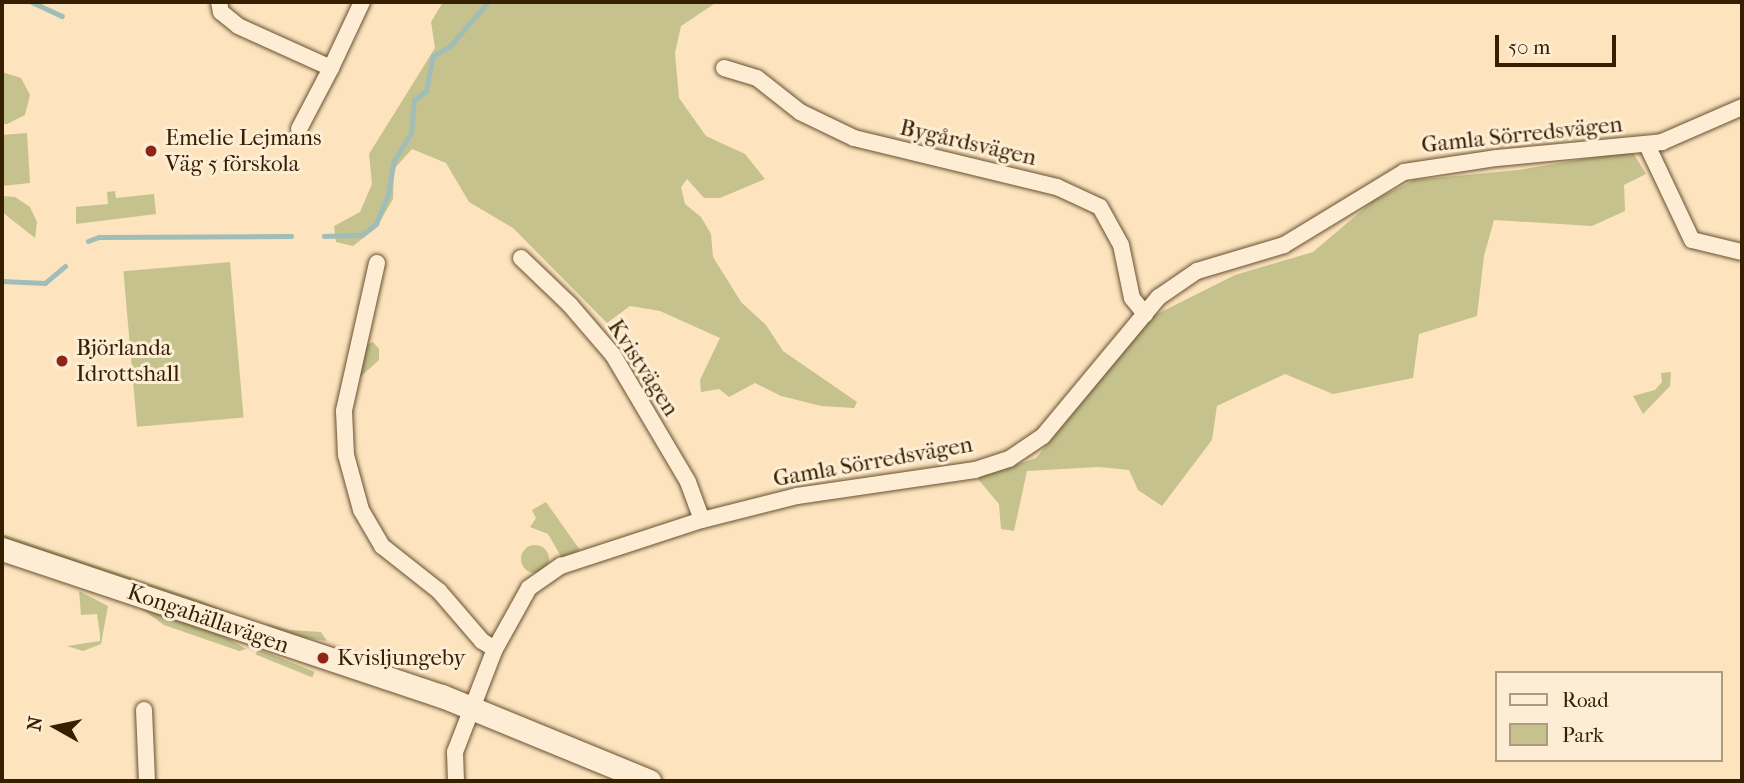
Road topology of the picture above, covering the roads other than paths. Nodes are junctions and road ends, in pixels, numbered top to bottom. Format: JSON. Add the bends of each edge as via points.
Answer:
{"nodes":[{"id":1,"x":219,"y":2,"type":"edge"},
{"id":2,"x":362,"y":2,"type":"edge"},
{"id":3,"x":331,"y":68,"type":"junction"},
{"id":4,"x":724,"y":68,"type":"dead end"},
{"id":5,"x":1742,"y":107,"type":"edge"},
{"id":6,"x":299,"y":129,"type":"dead end"},
{"id":7,"x":1647,"y":145,"type":"junction"},
{"id":8,"x":1742,"y":251,"type":"edge"},
{"id":9,"x":521,"y":258,"type":"dead end"},
{"id":10,"x":377,"y":263,"type":"dead end"},
{"id":11,"x":1145,"y":314,"type":"junction"},
{"id":12,"x":702,"y":520,"type":"junction"},
{"id":13,"x":2,"y":549,"type":"edge"},
{"id":14,"x":495,"y":649,"type":"junction"},
{"id":15,"x":470,"y":708,"type":"junction"},
{"id":16,"x":144,"y":710,"type":"dead end"},
{"id":17,"x":147,"y":781,"type":"edge"},
{"id":18,"x":456,"y":781,"type":"edge"},
{"id":19,"x":649,"y":781,"type":"edge"}],
"edges":[{"from":1,"to":3,"type":"street","via":[[221,12],[238,26]]},
{"from":2,"to":3,"type":"street"},
{"from":3,"to":6,"type":"street"},
{"from":4,"to":11,"type":"street","name":"Bygårdsvägen","via":[[757,78],[800,112],[854,138],[1057,187],[1100,207],[1117,233],[1132,298]]},
{"from":5,"to":7,"type":"street","name":"Gamla Sörredsvägen","via":[[1679,137]]},
{"from":7,"to":8,"type":"street","via":[[1692,240]]},
{"from":7,"to":11,"type":"street","name":"Gamla Sörredsvägen","via":[[1497,158],[1404,172],[1284,245],[1196,271],[1177,282]]},
{"from":9,"to":12,"type":"street","name":"Kvistvägen","via":[[613,355],[688,482]]},
{"from":10,"to":14,"type":"street","via":[[344,411],[346,454],[361,510],[382,546],[439,591],[482,641]]},
{"from":11,"to":12,"type":"street","name":"Gamla Sörredsvägen","via":[[1043,436],[1009,458],[975,470],[797,496]]},
{"from":12,"to":14,"type":"street","name":"Gamla Sörredsvägen","via":[[582,558],[546,575],[519,603]]},
{"from":13,"to":15,"type":"street","name":"Kongahällavägen"},
{"from":14,"to":15,"type":"street","name":"Gamla Sörredsvägen"},
{"from":15,"to":18,"type":"street","name":"Gamla Sörredsvägen","via":[[455,752]]},
{"from":15,"to":19,"type":"street","name":"Kongahällavägen"},
{"from":16,"to":17,"type":"street"}]}
